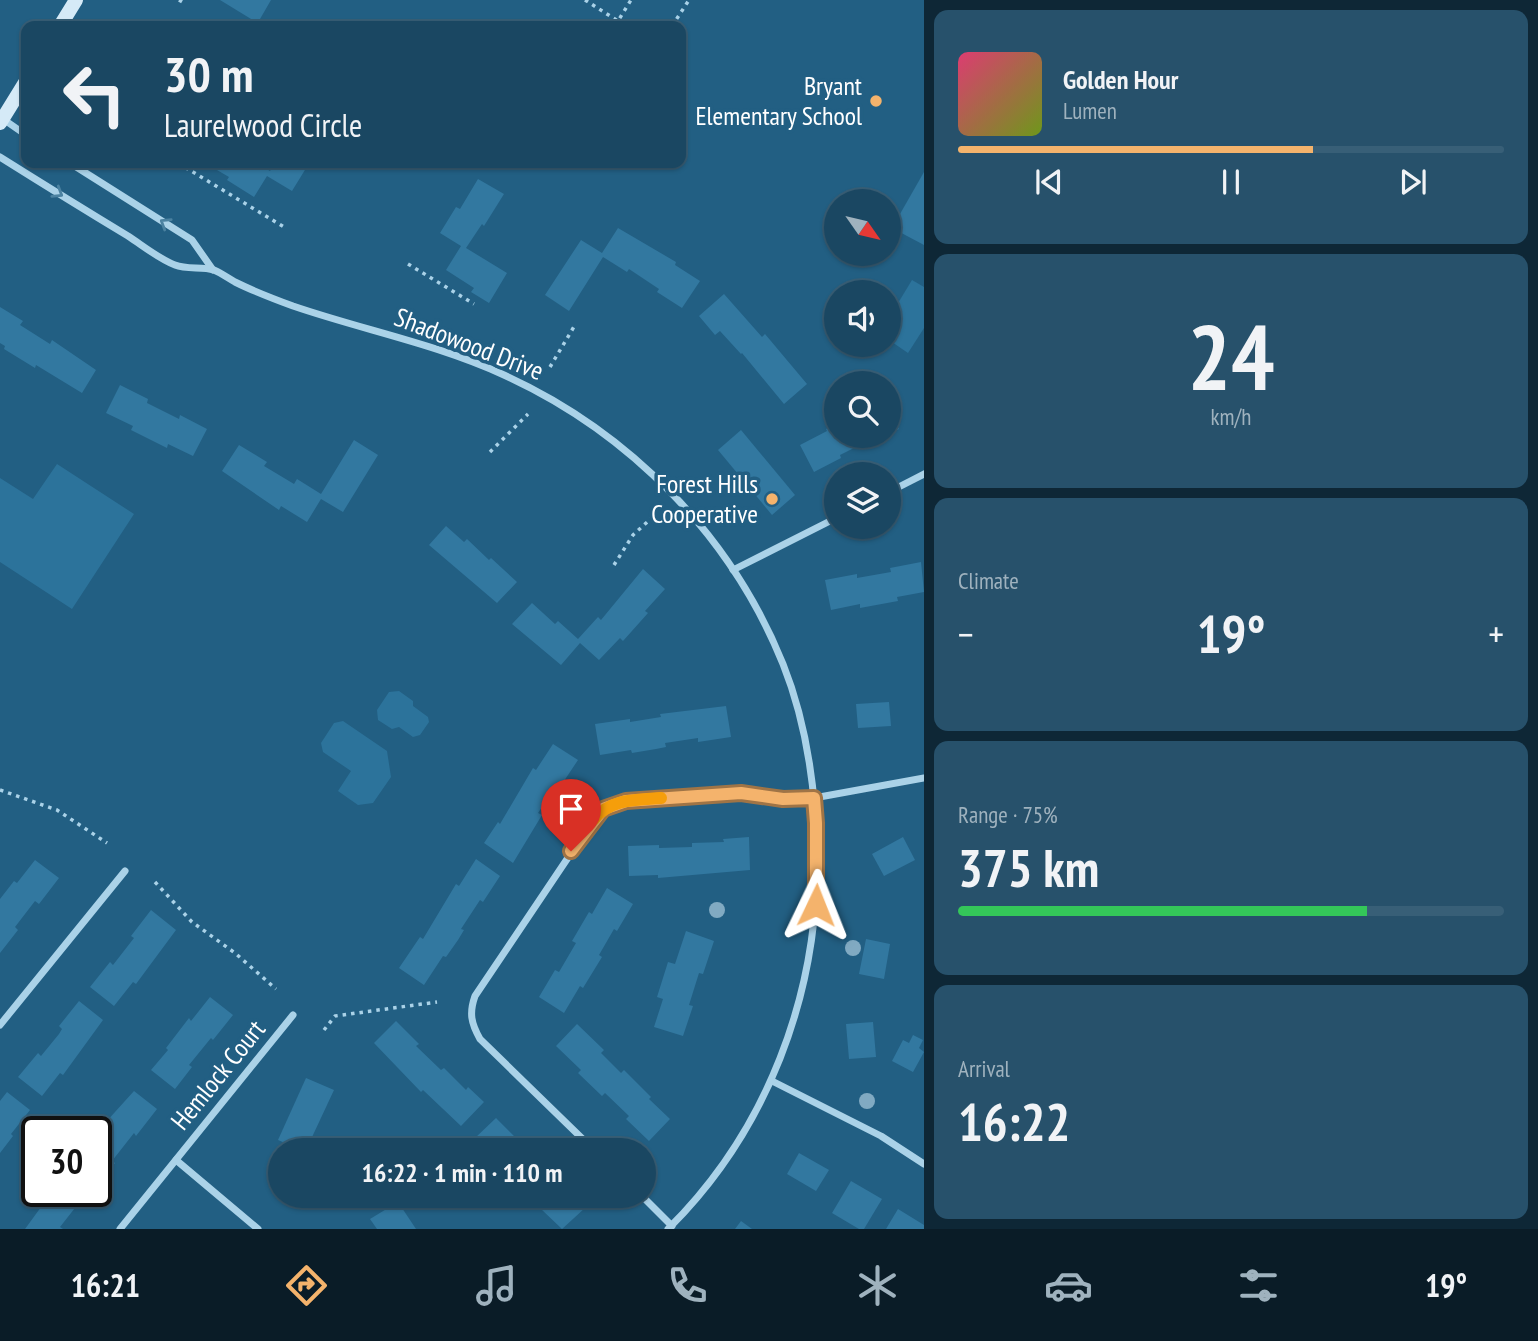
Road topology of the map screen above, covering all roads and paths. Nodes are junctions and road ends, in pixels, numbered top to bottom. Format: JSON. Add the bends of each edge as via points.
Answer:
{"nodes":[{"id":1,"x":76,"y":0,"type":"edge"},
{"id":2,"x":178,"y":0,"type":"edge"},
{"id":3,"x":585,"y":0,"type":"edge"},
{"id":4,"x":631,"y":0,"type":"edge"},
{"id":5,"x":688,"y":0,"type":"edge"},
{"id":6,"x":184,"y":3,"type":"dead end"},
{"id":7,"x":63,"y":21,"type":"edge"},
{"id":8,"x":675,"y":21,"type":"edge"},
{"id":9,"x":21,"y":89,"type":"edge"},
{"id":10,"x":1,"y":121,"type":"edge"},
{"id":11,"x":21,"y":132,"type":"edge"},
{"id":12,"x":0,"y":157,"type":"edge"},
{"id":13,"x":78,"y":168,"type":"edge"},
{"id":14,"x":186,"y":168,"type":"edge"},
{"id":15,"x":284,"y":227,"type":"dead end"},
{"id":16,"x":408,"y":264,"type":"dead end"},
{"id":17,"x":213,"y":270,"type":"junction"},
{"id":18,"x":474,"y":304,"type":"dead end"},
{"id":19,"x":575,"y":325,"type":"dead end"},
{"id":20,"x":550,"y":367,"type":"dead end"},
{"id":21,"x":528,"y":414,"type":"dead end"},
{"id":22,"x":490,"y":452,"type":"dead end"},
{"id":23,"x":924,"y":474,"type":"edge"},
{"id":24,"x":901,"y":486,"type":"edge"},
{"id":25,"x":656,"y":514,"type":"dead end"},
{"id":26,"x":824,"y":524,"type":"edge"},
{"id":27,"x":614,"y":565,"type":"dead end"},
{"id":28,"x":733,"y":570,"type":"junction"},
{"id":29,"x":924,"y":778,"type":"edge"},
{"id":30,"x":0,"y":790,"type":"edge"},
{"id":31,"x":814,"y":798,"type":"junction"},
{"id":32,"x":107,"y":843,"type":"dead end"},
{"id":33,"x":125,"y":871,"type":"dead end"},
{"id":34,"x":155,"y":882,"type":"dead end"},
{"id":35,"x":276,"y":989,"type":"dead end"},
{"id":36,"x":437,"y":1002,"type":"dead end"},
{"id":37,"x":293,"y":1015,"type":"dead end"},
{"id":38,"x":0,"y":1025,"type":"edge"},
{"id":39,"x":324,"y":1030,"type":"dead end"},
{"id":40,"x":772,"y":1081,"type":"junction"},
{"id":41,"x":582,"y":1138,"type":"edge"},
{"id":42,"x":176,"y":1160,"type":"junction"},
{"id":43,"x":924,"y":1164,"type":"edge"},
{"id":44,"x":653,"y":1208,"type":"edge"},
{"id":45,"x":670,"y":1227,"type":"edge"},
{"id":46,"x":120,"y":1229,"type":"edge"},
{"id":47,"x":258,"y":1229,"type":"edge"}],
"edges":[{"from":1,"to":7,"type":"main road"},
{"from":2,"to":6,"type":"path"},
{"from":3,"to":4,"type":"path","via":[[618,21]]},
{"from":5,"to":8,"type":"path"},
{"from":9,"to":10,"type":"main road"},
{"from":10,"to":11,"type":"street"},
{"from":12,"to":17,"type":"street","name":"Shadowood Drive","one_way":true,"via":[[175,266]]},
{"from":17,"to":13,"type":"street","name":"Shadowood Drive","one_way":true,"via":[[192,240]]},
{"from":14,"to":15,"type":"path"},
{"from":16,"to":18,"type":"path"},
{"from":17,"to":28,"type":"street","name":"Shadowood Drive","via":[[293,306],[461,358],[541,393],[644,466],[704,528]]},
{"from":19,"to":20,"type":"path"},
{"from":21,"to":22,"type":"path"},
{"from":23,"to":24,"type":"street"},
{"from":25,"to":27,"type":"path","via":[[634,535]]},
{"from":26,"to":28,"type":"street"},
{"from":28,"to":31,"type":"street","name":"Shadowood Drive","via":[[784,666]]},
{"from":29,"to":31,"type":"street"},
{"from":30,"to":32,"type":"path","via":[[57,810]]},
{"from":31,"to":40,"type":"street","name":"Shadowood Drive","via":[[817,868],[810,946],[803,990]]},
{"from":31,"to":41,"type":"street","via":[[741,793],[626,801],[609,805],[585,830],[475,996],[471,1009],[471,1023],[480,1039]]},
{"from":33,"to":38,"type":"street"},
{"from":34,"to":35,"type":"path","via":[[192,922]]},
{"from":36,"to":39,"type":"path","via":[[335,1016]]},
{"from":37,"to":42,"type":"street","name":"Hemlock Court"},
{"from":40,"to":43,"type":"street","via":[[881,1136]]},
{"from":40,"to":45,"type":"street","name":"Shadowood Drive","via":[[717,1174]]},
{"from":42,"to":46,"type":"street","name":"Hemlock Court"},
{"from":42,"to":47,"type":"street","name":"Hemlock Court"},
{"from":44,"to":45,"type":"street"}]}
